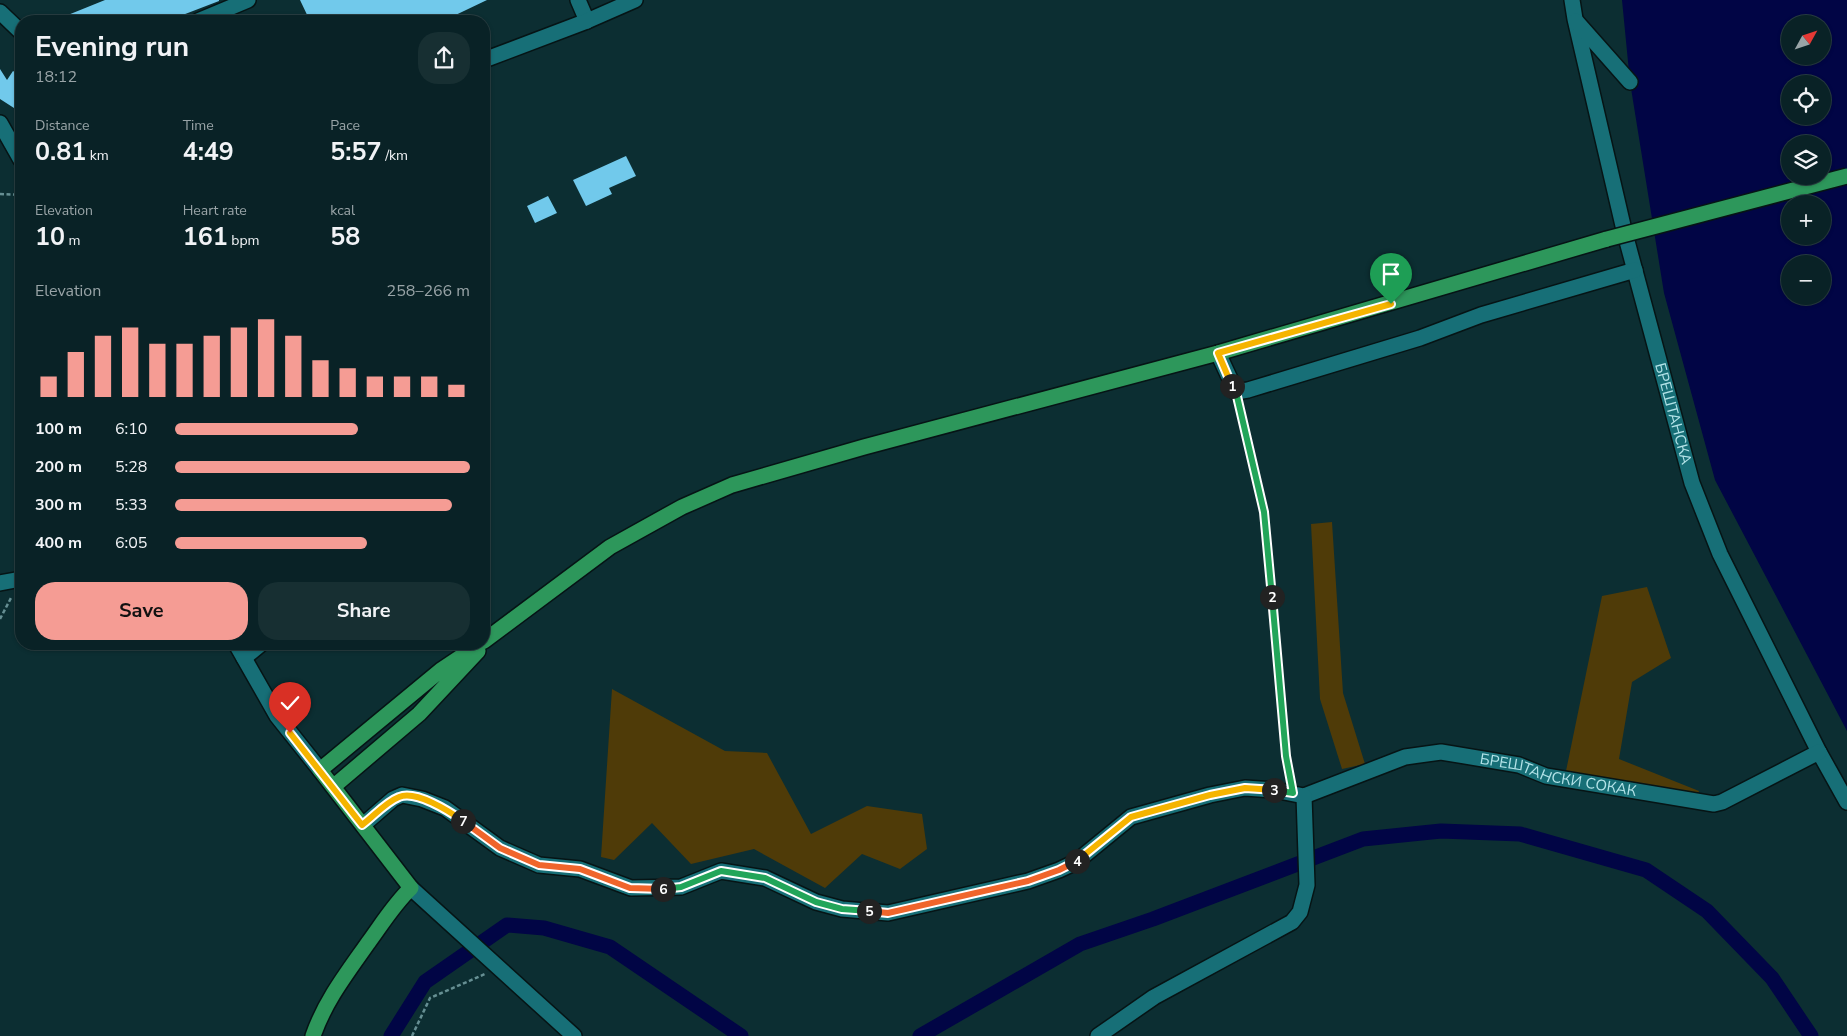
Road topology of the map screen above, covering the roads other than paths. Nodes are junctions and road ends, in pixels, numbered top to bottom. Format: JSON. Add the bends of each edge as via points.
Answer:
{"nodes":[{"id":1,"x":248,"y":0,"type":"edge"},
{"id":2,"x":578,"y":0,"type":"edge"},
{"id":3,"x":635,"y":0,"type":"edge"},
{"id":4,"x":1572,"y":0,"type":"edge"},
{"id":5,"x":0,"y":12,"type":"edge"},
{"id":6,"x":212,"y":15,"type":"edge"},
{"id":7,"x":1575,"y":19,"type":"junction"},
{"id":8,"x":587,"y":21,"type":"junction"},
{"id":9,"x":15,"y":26,"type":"edge"},
{"id":10,"x":490,"y":58,"type":"edge"},
{"id":11,"x":1630,"y":82,"type":"dead end"},
{"id":12,"x":0,"y":123,"type":"edge"},
{"id":13,"x":15,"y":149,"type":"edge"},
{"id":14,"x":1847,"y":176,"type":"edge"},
{"id":15,"x":1635,"y":270,"type":"junction"},
{"id":16,"x":1218,"y":353,"type":"junction"},
{"id":17,"x":15,"y":580,"type":"edge"},
{"id":18,"x":0,"y":584,"type":"edge"},
{"id":19,"x":490,"y":635,"type":"edge"},
{"id":20,"x":239,"y":650,"type":"edge"},
{"id":21,"x":254,"y":650,"type":"edge"},
{"id":22,"x":470,"y":650,"type":"edge"},
{"id":23,"x":476,"y":650,"type":"edge"},
{"id":24,"x":244,"y":658,"type":"junction"},
{"id":25,"x":1819,"y":752,"type":"junction"},
{"id":26,"x":320,"y":770,"type":"junction"},
{"id":27,"x":333,"y":787,"type":"junction"},
{"id":28,"x":1299,"y":794,"type":"junction"},
{"id":29,"x":1847,"y":802,"type":"edge"},
{"id":30,"x":362,"y":825,"type":"junction"},
{"id":31,"x":411,"y":888,"type":"junction"},
{"id":32,"x":313,"y":1036,"type":"edge"},
{"id":33,"x":574,"y":1036,"type":"edge"},
{"id":34,"x":1098,"y":1036,"type":"edge"}],
"edges":[{"from":1,"to":6,"type":"street"},
{"from":2,"to":8,"type":"street"},
{"from":3,"to":8,"type":"street"},
{"from":4,"to":7,"type":"street","name":"БРЕШТАНСКА"},
{"from":5,"to":9,"type":"street"},
{"from":7,"to":11,"type":"street"},
{"from":7,"to":15,"type":"street","name":"БРЕШТАНСКА"},
{"from":8,"to":10,"type":"street"},
{"from":12,"to":13,"type":"street"},
{"from":14,"to":16,"type":"main road","bridge":true,"via":[[1607,240]]},
{"from":15,"to":16,"type":"street","via":[[1236,392]]},
{"from":15,"to":25,"type":"street","name":"БРЕШТАНСКА","via":[[1692,482],[1720,554]]},
{"from":16,"to":19,"type":"main road","via":[[873,444],[732,485],[682,507],[610,546]]},
{"from":17,"to":18,"type":"street"},
{"from":20,"to":24,"type":"street"},
{"from":21,"to":24,"type":"street"},
{"from":22,"to":26,"type":"main road"},
{"from":23,"to":27,"type":"main road","via":[[454,679],[419,714]]},
{"from":24,"to":26,"type":"street","via":[[278,716]]},
{"from":25,"to":28,"type":"street","name":"БРЕШТАНСКИ СОКАК","via":[[1714,804],[1546,776],[1519,765],[1441,752],[1405,757]]},
{"from":25,"to":29,"type":"street","name":"БРЕШТАНСКА"},
{"from":26,"to":27,"type":"main road"},
{"from":27,"to":30,"type":"main road"},
{"from":28,"to":30,"type":"street","via":[[1245,788],[1131,817],[1076,862],[1059,870],[1028,881],[888,913],[842,909],[816,902],[765,878],[721,871],[681,887],[630,888],[580,869],[539,865],[500,848],[444,808],[402,795]]},
{"from":28,"to":34,"type":"street","via":[[1306,885],[1300,912],[1292,922],[1154,997]]},
{"from":30,"to":31,"type":"main road"},
{"from":31,"to":32,"type":"main road","via":[[339,984],[320,1015]]},
{"from":31,"to":33,"type":"street"}]}
